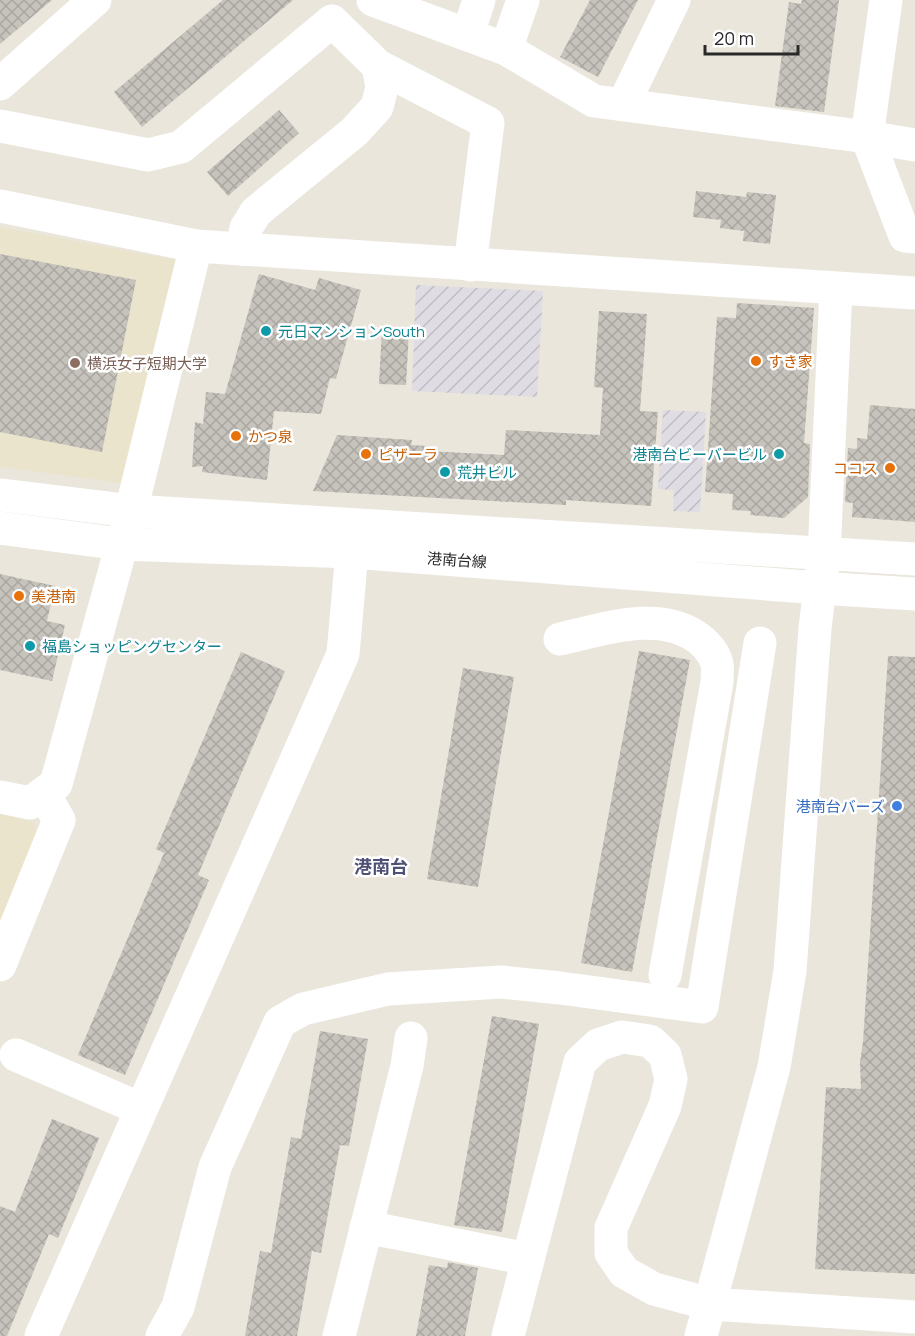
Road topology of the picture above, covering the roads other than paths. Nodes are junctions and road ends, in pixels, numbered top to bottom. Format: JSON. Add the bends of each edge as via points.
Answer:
{"nodes":[{"id":1,"x":95,"y":0,"type":"edge"},
{"id":2,"x":373,"y":0,"type":"edge"},
{"id":3,"x":479,"y":0,"type":"edge"},
{"id":4,"x":523,"y":0,"type":"edge"},
{"id":5,"x":674,"y":0,"type":"edge"},
{"id":6,"x":886,"y":0,"type":"edge"},
{"id":7,"x":468,"y":34,"type":"junction"},
{"id":8,"x":506,"y":49,"type":"junction"},
{"id":9,"x":378,"y":66,"type":"junction"},
{"id":10,"x":0,"y":84,"type":"edge"},
{"id":11,"x":623,"y":105,"type":"junction"},
{"id":12,"x":0,"y":126,"type":"edge"},
{"id":13,"x":867,"y":137,"type":"junction"},
{"id":14,"x":915,"y":146,"type":"edge"},
{"id":15,"x":0,"y":206,"type":"edge"},
{"id":16,"x":915,"y":237,"type":"edge"},
{"id":17,"x":196,"y":246,"type":"junction"},
{"id":18,"x":242,"y":249,"type":"junction"},
{"id":19,"x":470,"y":265,"type":"junction"},
{"id":20,"x":836,"y":289,"type":"junction"},
{"id":21,"x":915,"y":293,"type":"edge"},
{"id":22,"x":0,"y":495,"type":"edge"},
{"id":23,"x":131,"y":511,"type":"junction"},
{"id":24,"x":0,"y":528,"type":"edge"},
{"id":25,"x":121,"y":544,"type":"junction"},
{"id":26,"x":352,"y":552,"type":"junction"},
{"id":27,"x":824,"y":555,"type":"junction"},
{"id":28,"x":915,"y":559,"type":"edge"},
{"id":29,"x":819,"y":588,"type":"junction"},
{"id":30,"x":915,"y":594,"type":"edge"},
{"id":31,"x":560,"y":639,"type":"dead end"},
{"id":32,"x":760,"y":643,"type":"dead end"},
{"id":33,"x":44,"y":794,"type":"junction"},
{"id":34,"x":0,"y":796,"type":"edge"},
{"id":35,"x":0,"y":965,"type":"edge"},
{"id":36,"x":665,"y":975,"type":"dead end"},
{"id":37,"x":411,"y":1038,"type":"dead end"},
{"id":38,"x":16,"y":1055,"type":"dead end"},
{"id":39,"x":141,"y":1109,"type":"junction"},
{"id":40,"x":366,"y":1227,"type":"junction"},
{"id":41,"x":528,"y":1259,"type":"junction"},
{"id":42,"x":710,"y":1304,"type":"junction"},
{"id":43,"x":915,"y":1317,"type":"edge"},
{"id":44,"x":41,"y":1336,"type":"edge"},
{"id":45,"x":162,"y":1336,"type":"edge"},
{"id":46,"x":339,"y":1336,"type":"edge"},
{"id":47,"x":507,"y":1336,"type":"edge"},
{"id":48,"x":701,"y":1336,"type":"edge"}],
"edges":[{"from":1,"to":10,"type":"street"},
{"from":2,"to":7,"type":"street"},
{"from":3,"to":7,"type":"street"},
{"from":4,"to":8,"type":"street"},
{"from":5,"to":11,"type":"street"},
{"from":6,"to":13,"type":"street"},
{"from":7,"to":8,"type":"street"},
{"from":8,"to":11,"type":"street","via":[[594,101]]},
{"from":9,"to":12,"type":"street","via":[[332,21],[180,147],[148,155]]},
{"from":9,"to":18,"type":"street","via":[[382,87],[377,107],[354,132],[256,212],[246,228]]},
{"from":9,"to":19,"type":"street","via":[[488,123]]},
{"from":11,"to":13,"type":"street"},
{"from":13,"to":14,"type":"street"},
{"from":13,"to":16,"type":"street","via":[[906,236]]},
{"from":15,"to":17,"type":"street"},
{"from":17,"to":18,"type":"street"},
{"from":17,"to":23,"type":"street"},
{"from":18,"to":19,"type":"street"},
{"from":19,"to":20,"type":"street"},
{"from":20,"to":21,"type":"street"},
{"from":20,"to":27,"type":"street"},
{"from":22,"to":23,"type":"street","name":"港南台線"},
{"from":23,"to":25,"type":"street"},
{"from":23,"to":27,"type":"street","name":"港南台線"},
{"from":24,"to":25,"type":"street","name":"港南台線"},
{"from":25,"to":26,"type":"street","name":"港南台線"},
{"from":25,"to":33,"type":"street","via":[[56,784]]},
{"from":26,"to":29,"type":"street","name":"港南台線"},
{"from":26,"to":39,"type":"street","via":[[343,654]]},
{"from":27,"to":28,"type":"street","name":"港南台線"},
{"from":27,"to":29,"type":"street"},
{"from":29,"to":30,"type":"street","name":"港南台線"},
{"from":29,"to":42,"type":"street","via":[[790,971],[774,1067]]},
{"from":31,"to":36,"type":"street","via":[[627,625],[663,624],[691,632],[710,648],[717,664]]},
{"from":32,"to":45,"type":"street","via":[[702,1007],[501,982],[387,989],[303,1009],[280,1022],[215,1167],[178,1307]]},
{"from":33,"to":34,"type":"street","via":[[30,803]]},
{"from":33,"to":35,"type":"street","via":[[59,820]]},
{"from":37,"to":40,"type":"street"},
{"from":38,"to":39,"type":"street"},
{"from":39,"to":44,"type":"street"},
{"from":40,"to":41,"type":"street"},
{"from":40,"to":46,"type":"street"},
{"from":41,"to":42,"type":"street","via":[[580,1062],[598,1045],[622,1037],[650,1041],[665,1055],[671,1079],[665,1107],[610,1228],[611,1253],[624,1272],[654,1289]]},
{"from":41,"to":47,"type":"street"},
{"from":42,"to":43,"type":"street"},
{"from":42,"to":48,"type":"street"}]}
